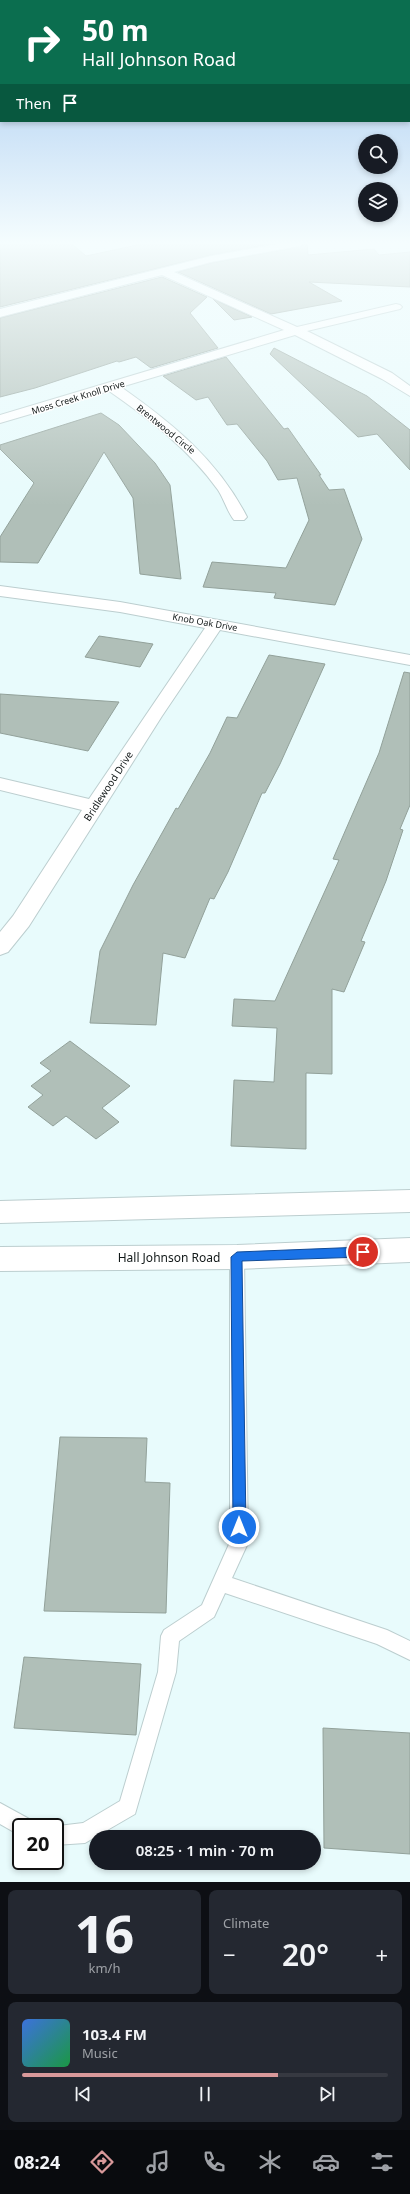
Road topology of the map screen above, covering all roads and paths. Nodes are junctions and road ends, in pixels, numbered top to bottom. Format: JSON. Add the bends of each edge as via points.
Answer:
{"nodes":[{"id":1,"x":294,"y":331,"type":"joint"},
{"id":2,"x":112,"y":387,"type":"junction"},
{"id":3,"x":410,"y":392,"type":"edge"},
{"id":4,"x":0,"y":419,"type":"edge"},
{"id":5,"x":239,"y":516,"type":"dead end"},
{"id":6,"x":0,"y":591,"type":"edge"},
{"id":7,"x":216,"y":624,"type":"junction"},
{"id":8,"x":410,"y":660,"type":"edge"},
{"id":9,"x":0,"y":784,"type":"edge"},
{"id":10,"x":95,"y":807,"type":"junction"},
{"id":11,"x":0,"y":947,"type":"edge"},
{"id":12,"x":410,"y":1201,"type":"edge"},
{"id":13,"x":0,"y":1212,"type":"edge"},
{"id":14,"x":410,"y":1250,"type":"edge"},
{"id":15,"x":237,"y":1257,"type":"junction"},
{"id":16,"x":0,"y":1259,"type":"edge"},
{"id":17,"x":221,"y":1583,"type":"junction"},
{"id":18,"x":410,"y":1651,"type":"edge"},
{"id":19,"x":0,"y":1813,"type":"edge"},
{"id":20,"x":12,"y":1820,"type":"edge"},
{"id":21,"x":64,"y":1834,"type":"edge"}],
"edges":[{"from":1,"to":2,"type":"street","name":"Moss Creek Knoll Drive"},
{"from":1,"to":3,"type":"street","via":[[387,376]]},
{"from":2,"to":4,"type":"street","name":"Moss Creek Knoll Drive"},
{"from":2,"to":5,"type":"street","name":"Brentwood Circle","via":[[193,449],[224,487]]},
{"from":6,"to":7,"type":"street","name":"Knob Oak Drive","via":[[120,607]]},
{"from":7,"to":8,"type":"street","name":"Knob Oak Drive"},
{"from":7,"to":10,"type":"street","name":"Bridlewood Drive"},
{"from":9,"to":10,"type":"street"},
{"from":10,"to":11,"type":"street","name":"Bridlewood Drive","via":[[21,921]]},
{"from":12,"to":13,"type":"street"},
{"from":14,"to":15,"type":"street","name":"Hall Johnson Road"},
{"from":15,"to":16,"type":"street","name":"Hall Johnson Road"},
{"from":15,"to":17,"type":"lane","via":[[239,1543]]},
{"from":17,"to":18,"type":"lane","via":[[380,1636]]},
{"from":17,"to":21,"type":"lane","via":[[208,1611],[170,1636],[167,1672],[128,1807],[85,1833]]},
{"from":19,"to":20,"type":"lane"}]}
